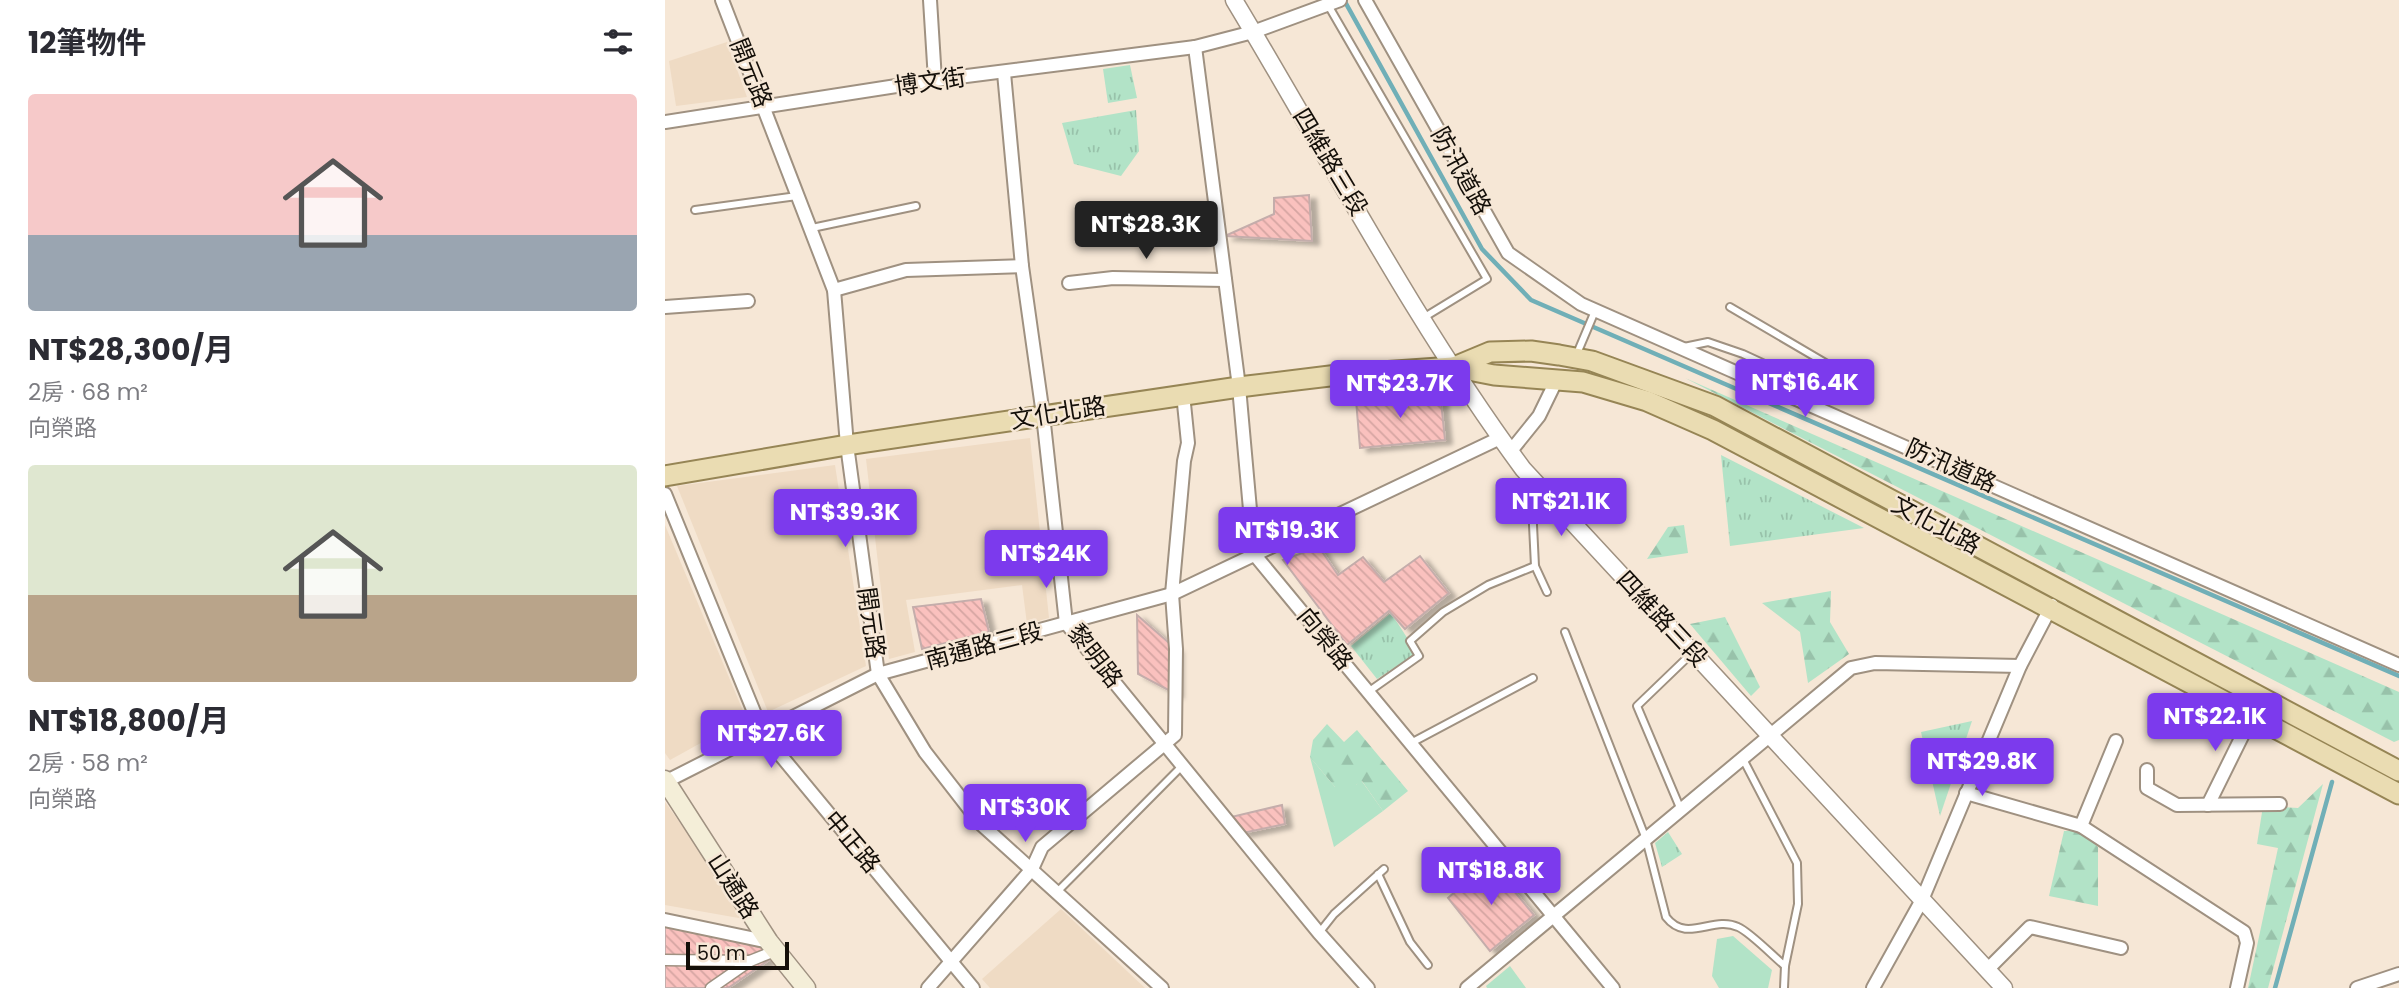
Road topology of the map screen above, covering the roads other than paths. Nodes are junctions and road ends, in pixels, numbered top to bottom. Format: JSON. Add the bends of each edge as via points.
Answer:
{"nodes":[{"id":1,"x":722,"y":0,"type":"edge"},
{"id":2,"x":930,"y":0,"type":"edge"},
{"id":3,"x":1234,"y":0,"type":"edge"},
{"id":4,"x":1365,"y":0,"type":"edge"},
{"id":5,"x":1331,"y":1,"type":"edge"},
{"id":6,"x":1253,"y":32,"type":"junction"},
{"id":7,"x":1195,"y":47,"type":"junction"},
{"id":8,"x":1004,"y":73,"type":"junction"},
{"id":9,"x":935,"y":80,"type":"junction"},
{"id":10,"x":765,"y":107,"type":"junction"},
{"id":11,"x":665,"y":122,"type":"edge"},
{"id":12,"x":799,"y":196,"type":"junction"},
{"id":13,"x":916,"y":206,"type":"dead end"},
{"id":14,"x":695,"y":209,"type":"dead end"},
{"id":15,"x":812,"y":228,"type":"junction"},
{"id":16,"x":1022,"y":266,"type":"junction"},
{"id":17,"x":1225,"y":280,"type":"junction"},
{"id":18,"x":1069,"y":283,"type":"dead end"},
{"id":19,"x":834,"y":290,"type":"junction"},
{"id":20,"x":748,"y":300,"type":"dead end"},
{"id":21,"x":665,"y":307,"type":"edge"},
{"id":22,"x":1730,"y":307,"type":"dead end"},
{"id":23,"x":1596,"y":310,"type":"junction"},
{"id":24,"x":1423,"y":318,"type":"junction"},
{"id":25,"x":1682,"y":348,"type":"junction"},
{"id":26,"x":1576,"y":358,"type":"junction"},
{"id":27,"x":1453,"y":367,"type":"junction"},
{"id":28,"x":1557,"y":379,"type":"junction"},
{"id":29,"x":1239,"y":387,"type":"junction"},
{"id":30,"x":1183,"y":394,"type":"junction"},
{"id":31,"x":1042,"y":415,"type":"junction"},
{"id":32,"x":1500,"y":438,"type":"junction"},
{"id":33,"x":847,"y":445,"type":"junction"},
{"id":34,"x":1510,"y":452,"type":"junction"},
{"id":35,"x":665,"y":477,"type":"edge"},
{"id":36,"x":1531,"y":478,"type":"junction"},
{"id":37,"x":665,"y":494,"type":"edge"},
{"id":38,"x":1254,"y":554,"type":"junction"},
{"id":39,"x":1535,"y":566,"type":"junction"},
{"id":40,"x":2059,"y":590,"type":"junction"},
{"id":41,"x":1547,"y":592,"type":"dead end"},
{"id":42,"x":1172,"y":594,"type":"junction"},
{"id":43,"x":2050,"y":608,"type":"junction"},
{"id":44,"x":1066,"y":623,"type":"junction"},
{"id":45,"x":1565,"y":632,"type":"dead end"},
{"id":46,"x":1693,"y":652,"type":"junction"},
{"id":47,"x":2399,"y":665,"type":"edge"},
{"id":48,"x":2020,"y":666,"type":"junction"},
{"id":49,"x":878,"y":674,"type":"junction"},
{"id":50,"x":1533,"y":678,"type":"dead end"},
{"id":51,"x":1368,"y":692,"type":"junction"},
{"id":52,"x":2252,"y":716,"type":"junction"},
{"id":53,"x":763,"y":734,"type":"junction"},
{"id":54,"x":1771,"y":736,"type":"junction"},
{"id":55,"x":2116,"y":741,"type":"dead end"},
{"id":56,"x":1411,"y":743,"type":"junction"},
{"id":57,"x":1167,"y":744,"type":"junction"},
{"id":58,"x":1743,"y":759,"type":"junction"},
{"id":59,"x":1183,"y":765,"type":"junction"},
{"id":60,"x":2147,"y":770,"type":"dead end"},
{"id":61,"x":2399,"y":771,"type":"edge"},
{"id":62,"x":665,"y":781,"type":"edge"},
{"id":63,"x":1966,"y":793,"type":"junction"},
{"id":64,"x":2399,"y":794,"type":"edge"},
{"id":65,"x":2208,"y":804,"type":"junction"},
{"id":66,"x":2280,"y":804,"type":"dead end"},
{"id":67,"x":1681,"y":811,"type":"junction"},
{"id":68,"x":2081,"y":826,"type":"junction"},
{"id":69,"x":1646,"y":839,"type":"junction"},
{"id":70,"x":1032,"y":869,"type":"junction"},
{"id":71,"x":1384,"y":869,"type":"dead end"},
{"id":72,"x":1378,"y":874,"type":"junction"},
{"id":73,"x":1057,"y":892,"type":"junction"},
{"id":74,"x":1922,"y":900,"type":"junction"},
{"id":75,"x":1553,"y":916,"type":"junction"},
{"id":76,"x":665,"y":920,"type":"edge"},
{"id":77,"x":1319,"y":933,"type":"junction"},
{"id":78,"x":773,"y":946,"type":"junction"},
{"id":79,"x":2121,"y":947,"type":"dead end"},
{"id":80,"x":665,"y":960,"type":"edge"},
{"id":81,"x":750,"y":961,"type":"junction"},
{"id":82,"x":951,"y":962,"type":"junction"},
{"id":83,"x":1428,"y":965,"type":"dead end"},
{"id":84,"x":1785,"y":966,"type":"junction"},
{"id":85,"x":1987,"y":970,"type":"junction"},
{"id":86,"x":2399,"y":974,"type":"edge"},
{"id":87,"x":711,"y":988,"type":"edge"},
{"id":88,"x":806,"y":988,"type":"edge"},
{"id":89,"x":928,"y":988,"type":"edge"},
{"id":90,"x":973,"y":988,"type":"edge"},
{"id":91,"x":1162,"y":988,"type":"edge"},
{"id":92,"x":1368,"y":988,"type":"edge"},
{"id":93,"x":1467,"y":988,"type":"edge"},
{"id":94,"x":1613,"y":988,"type":"edge"},
{"id":95,"x":1784,"y":988,"type":"edge"},
{"id":96,"x":1874,"y":988,"type":"edge"},
{"id":97,"x":2004,"y":988,"type":"edge"},
{"id":98,"x":2237,"y":988,"type":"edge"},
{"id":99,"x":2357,"y":988,"type":"edge"}],
"edges":[{"from":1,"to":10,"type":"street","name":"開元路"},
{"from":2,"to":9,"type":"street"},
{"from":3,"to":6,"type":"street","name":"四維路三段"},
{"from":4,"to":23,"type":"street","name":"防汛道路","via":[[1508,253]]},
{"from":5,"to":6,"type":"street","name":"博文街"},
{"from":5,"to":24,"type":"lane","via":[[1487,279]]},
{"from":6,"to":7,"type":"street","name":"博文街"},
{"from":6,"to":24,"type":"street","name":"四維路三段"},
{"from":7,"to":8,"type":"street","name":"博文街"},
{"from":7,"to":17,"type":"street"},
{"from":8,"to":9,"type":"street","name":"博文街"},
{"from":8,"to":16,"type":"street","name":"黎明路"},
{"from":9,"to":10,"type":"street","name":"博文街"},
{"from":10,"to":11,"type":"street","name":"博文街"},
{"from":10,"to":12,"type":"street","name":"開元路"},
{"from":12,"to":14,"type":"lane"},
{"from":12,"to":15,"type":"street","name":"開元路"},
{"from":13,"to":15,"type":"lane"},
{"from":15,"to":19,"type":"street","name":"開元路"},
{"from":16,"to":19,"type":"street","via":[[906,270]]},
{"from":16,"to":31,"type":"street","name":"黎明路"},
{"from":17,"to":18,"type":"street","via":[[1113,278]]},
{"from":17,"to":29,"type":"street"},
{"from":19,"to":33,"type":"street","name":"開元路"},
{"from":20,"to":21,"type":"street"},
{"from":22,"to":25,"type":"lane","via":[[1846,375],[1857,386],[1851,398],[1825,392],[1707,342]]},
{"from":23,"to":25,"type":"street","name":"防汛道路"},
{"from":23,"to":26,"type":"lane"},
{"from":24,"to":27,"type":"street","name":"四維路三段"},
{"from":25,"to":47,"type":"street","name":"防汛道路"},
{"from":26,"to":27,"type":"main road","name":"文化北路","via":[[1531,351],[1490,352]]},
{"from":26,"to":40,"type":"main road","name":"文化北路","via":[[1714,406]]},
{"from":27,"to":28,"type":"main road","name":"文化北路"},
{"from":27,"to":29,"type":"main road","name":"文化北路"},
{"from":27,"to":32,"type":"street","name":"四維路三段"},
{"from":28,"to":34,"type":"street","via":[[1539,416]]},
{"from":28,"to":43,"type":"main road","name":"文化北路","via":[[1621,392],[1713,430]]},
{"from":29,"to":30,"type":"main road","name":"文化北路"},
{"from":29,"to":38,"type":"street"},
{"from":30,"to":31,"type":"main road","name":"文化北路"},
{"from":30,"to":42,"type":"street","via":[[1188,443]]},
{"from":31,"to":33,"type":"main road","name":"文化北路"},
{"from":31,"to":44,"type":"street","name":"黎明路"},
{"from":32,"to":34,"type":"street","name":"四維路三段"},
{"from":32,"to":38,"type":"street","name":"南通路三段"},
{"from":33,"to":35,"type":"main road","name":"文化北路"},
{"from":33,"to":49,"type":"street","name":"開元路"},
{"from":34,"to":36,"type":"street","name":"四維路三段"},
{"from":36,"to":39,"type":"lane"},
{"from":36,"to":46,"type":"street","name":"四維路三段"},
{"from":37,"to":53,"type":"street","name":"中正路"},
{"from":38,"to":42,"type":"street","name":"南通路三段"},
{"from":38,"to":51,"type":"street","name":"向榮路"},
{"from":39,"to":41,"type":"lane"},
{"from":39,"to":51,"type":"lane","via":[[1488,585],[1443,612],[1411,641],[1419,656]]},
{"from":40,"to":43,"type":"street"},
{"from":40,"to":61,"type":"main road","name":"文化北路"},
{"from":42,"to":44,"type":"street","name":"南通路三段"},
{"from":42,"to":57,"type":"street","via":[[1175,735]]},
{"from":43,"to":48,"type":"street"},
{"from":43,"to":52,"type":"main road","name":"文化北路"},
{"from":44,"to":49,"type":"street","name":"南通路三段"},
{"from":44,"to":57,"type":"street","name":"黎明路"},
{"from":45,"to":69,"type":"lane"},
{"from":46,"to":54,"type":"street","name":"四維路三段"},
{"from":46,"to":67,"type":"lane","via":[[1637,706]]},
{"from":48,"to":54,"type":"street","via":[[1875,663],[1851,668]]},
{"from":48,"to":63,"type":"street"},
{"from":49,"to":53,"type":"street","name":"南通路三段"},
{"from":49,"to":70,"type":"street","name":"開元路","via":[[925,752],[981,824]]},
{"from":50,"to":56,"type":"lane"},
{"from":51,"to":56,"type":"street","name":"向榮路"},
{"from":52,"to":64,"type":"main road","name":"文化北路"},
{"from":52,"to":65,"type":"street"},
{"from":53,"to":62,"type":"street","name":"南通路三段"},
{"from":53,"to":82,"type":"street","name":"中正路"},
{"from":54,"to":58,"type":"street"},
{"from":54,"to":74,"type":"street","name":"四維路三段"},
{"from":55,"to":68,"type":"street"},
{"from":56,"to":75,"type":"street","name":"向榮路"},
{"from":57,"to":59,"type":"street","name":"黎明路"},
{"from":57,"to":70,"type":"street","via":[[1042,846]]},
{"from":58,"to":67,"type":"street"},
{"from":58,"to":84,"type":"lane","via":[[1797,863],[1798,904]]},
{"from":59,"to":73,"type":"lane"},
{"from":59,"to":77,"type":"street","name":"黎明路"},
{"from":60,"to":65,"type":"street","via":[[2147,788],[2177,805]]},
{"from":62,"to":78,"type":"main road","name":"山通路"},
{"from":63,"to":68,"type":"street"},
{"from":63,"to":74,"type":"street"},
{"from":65,"to":66,"type":"street"},
{"from":67,"to":69,"type":"street"},
{"from":68,"to":98,"type":"street","via":[[2244,932],[2247,943]]},
{"from":69,"to":75,"type":"street"},
{"from":69,"to":84,"type":"lane","via":[[1665,917],[1672,926],[1738,926]]},
{"from":70,"to":73,"type":"street","name":"開元路"},
{"from":70,"to":82,"type":"street"},
{"from":71,"to":72,"type":"lane"},
{"from":72,"to":77,"type":"lane"},
{"from":72,"to":83,"type":"lane","via":[[1410,942]]},
{"from":73,"to":91,"type":"street","name":"開元路"},
{"from":74,"to":85,"type":"street","name":"四維路三段"},
{"from":74,"to":96,"type":"street"},
{"from":75,"to":93,"type":"street"},
{"from":75,"to":94,"type":"street","name":"向榮路"},
{"from":76,"to":78,"type":"street"},
{"from":77,"to":92,"type":"street","name":"黎明路"},
{"from":78,"to":81,"type":"street"},
{"from":78,"to":88,"type":"main road","name":"山通路"},
{"from":79,"to":85,"type":"street","via":[[2030,926]]},
{"from":80,"to":81,"type":"street"},
{"from":81,"to":87,"type":"street"},
{"from":82,"to":89,"type":"street"},
{"from":82,"to":90,"type":"street","name":"中正路"},
{"from":84,"to":95,"type":"lane"},
{"from":85,"to":97,"type":"street","name":"四維路三段"},
{"from":86,"to":99,"type":"street"}]}
